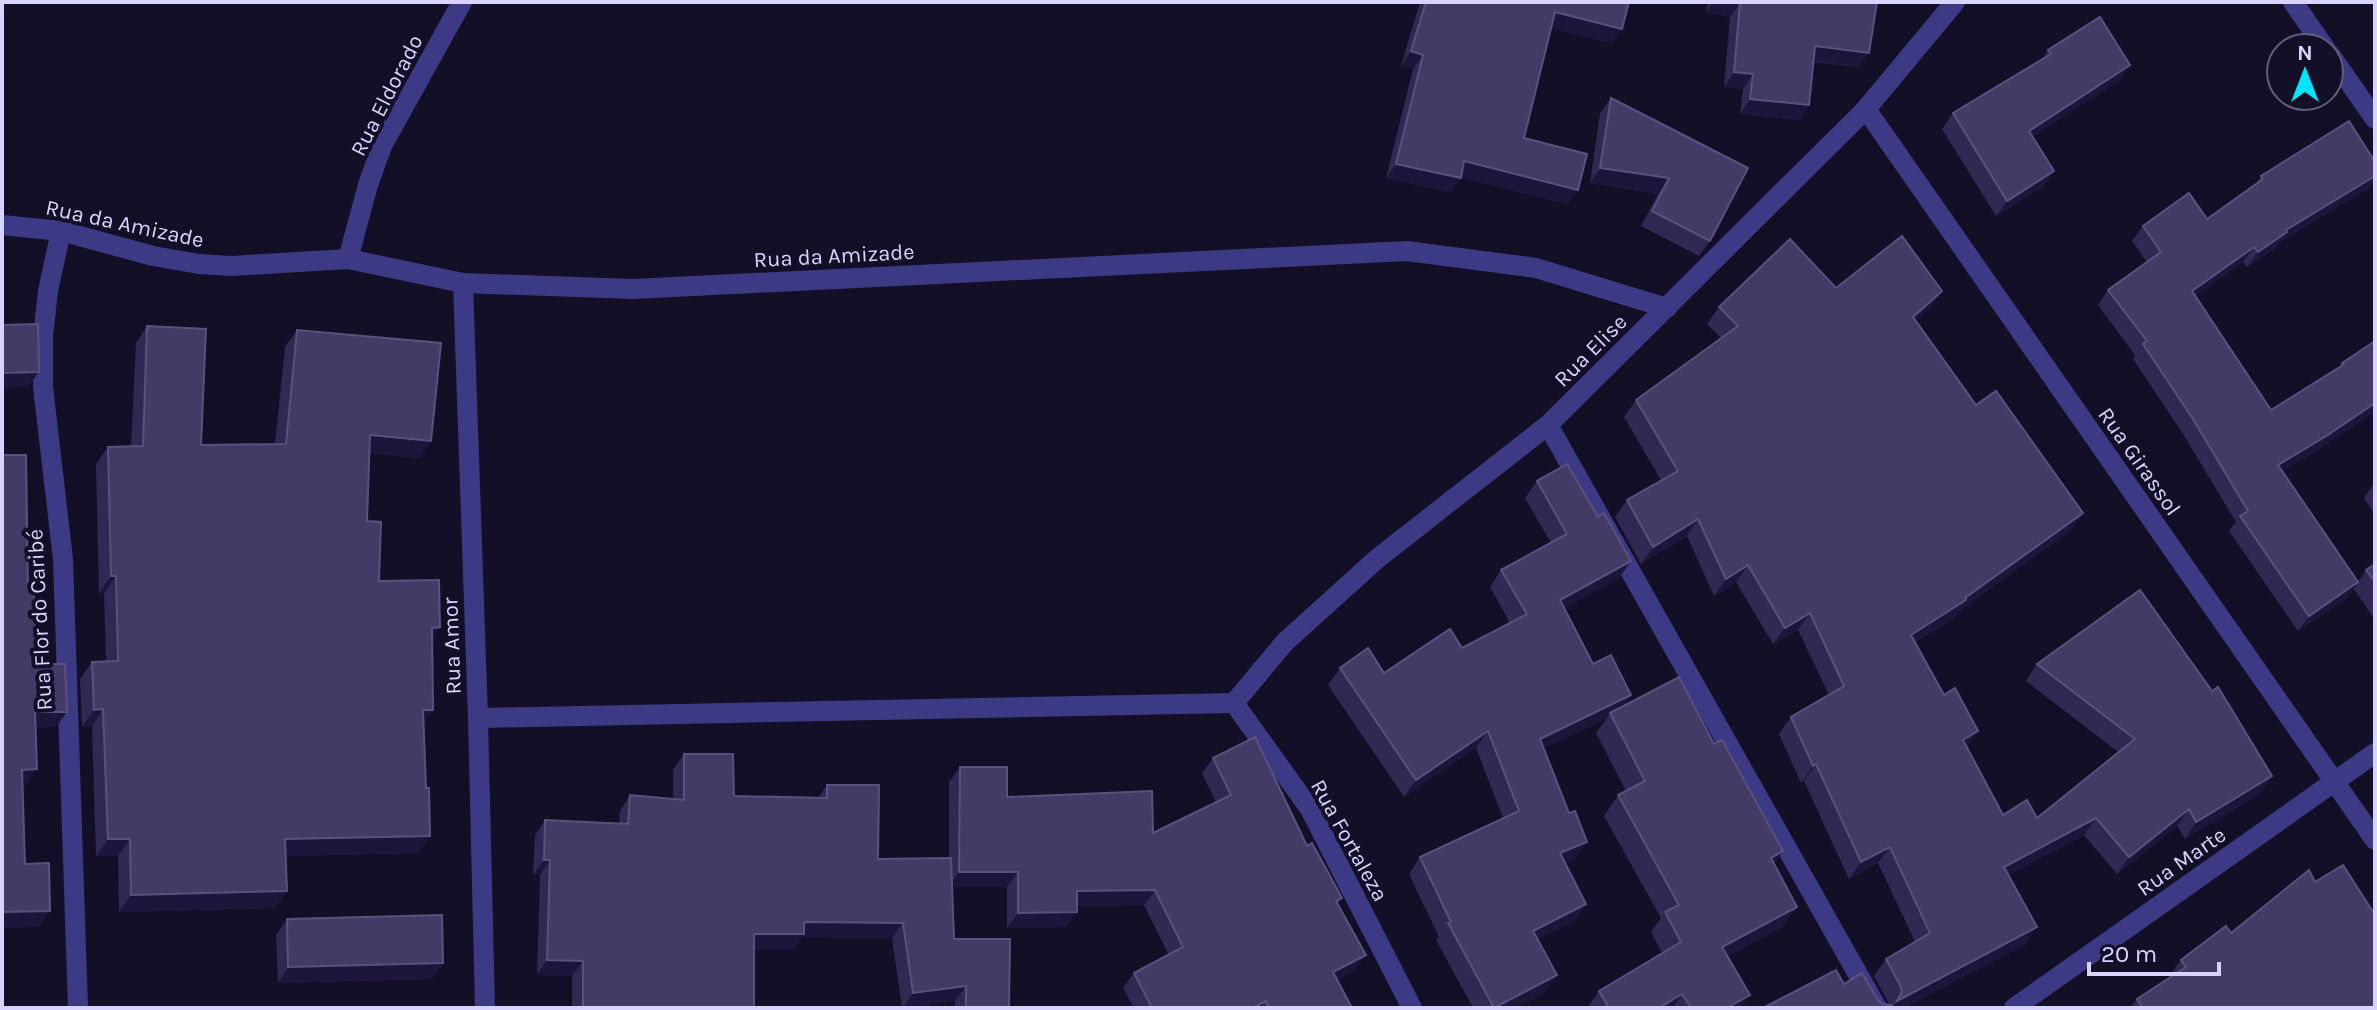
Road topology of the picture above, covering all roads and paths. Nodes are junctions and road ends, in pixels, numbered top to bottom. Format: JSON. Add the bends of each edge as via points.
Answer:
{"nodes":[{"id":1,"x":462,"y":2,"type":"edge"},
{"id":2,"x":1955,"y":2,"type":"edge"},
{"id":3,"x":2293,"y":2,"type":"edge"},
{"id":4,"x":2314,"y":32,"type":"edge"},
{"id":5,"x":2345,"y":76,"type":"edge"},
{"id":6,"x":1866,"y":109,"type":"junction"},
{"id":7,"x":2375,"y":119,"type":"edge"},
{"id":8,"x":2,"y":225,"type":"edge"},
{"id":9,"x":61,"y":231,"type":"junction"},
{"id":10,"x":348,"y":259,"type":"junction"},
{"id":11,"x":463,"y":283,"type":"junction"},
{"id":12,"x":1667,"y":308,"type":"junction"},
{"id":13,"x":1548,"y":425,"type":"junction"},
{"id":14,"x":1234,"y":703,"type":"junction"},
{"id":15,"x":478,"y":718,"type":"junction"},
{"id":16,"x":2375,"y":753,"type":"edge"},
{"id":17,"x":2335,"y":783,"type":"junction"},
{"id":18,"x":2375,"y":840,"type":"edge"},
{"id":19,"x":78,"y":1008,"type":"edge"},
{"id":20,"x":485,"y":1008,"type":"edge"},
{"id":21,"x":1412,"y":1008,"type":"edge"},
{"id":22,"x":1877,"y":1008,"type":"edge"},
{"id":23,"x":2014,"y":1008,"type":"edge"}],
"edges":[{"from":1,"to":10,"type":"street","name":"Rua Eldorado","via":[[382,146]]},
{"from":2,"to":6,"type":"street","name":"Rua Elise"},
{"from":3,"to":4,"type":"street"},
{"from":5,"to":7,"type":"street"},
{"from":6,"to":12,"type":"street","name":"Rua Elise"},
{"from":6,"to":17,"type":"street","name":"Rua Girassol"},
{"from":8,"to":9,"type":"street","name":"Rua da Amizade"},
{"from":9,"to":10,"type":"street","name":"Rua da Amizade","via":[[199,264]]},
{"from":9,"to":19,"type":"street","name":"Rua Flor do Caribé","via":[[46,307],[43,387],[63,559]]},
{"from":10,"to":11,"type":"street","name":"Rua da Amizade"},
{"from":11,"to":12,"type":"street","name":"Rua da Amizade","via":[[633,289],[1407,251],[1536,268]]},
{"from":11,"to":15,"type":"street","name":"Rua Amor"},
{"from":12,"to":13,"type":"street","name":"Rua Elise"},
{"from":13,"to":14,"type":"street","name":"Rua Elise","via":[[1378,558],[1285,642]]},
{"from":13,"to":22,"type":"street"},
{"from":14,"to":15,"type":"street"},
{"from":14,"to":21,"type":"street","name":"Rua Fortaleza","via":[[1310,809]]},
{"from":15,"to":20,"type":"street","name":"Rua Amor"},
{"from":16,"to":17,"type":"street","name":"Rua Marte"},
{"from":17,"to":18,"type":"street","name":"Rua Girassol"},
{"from":17,"to":23,"type":"street","name":"Rua Marte"}]}
